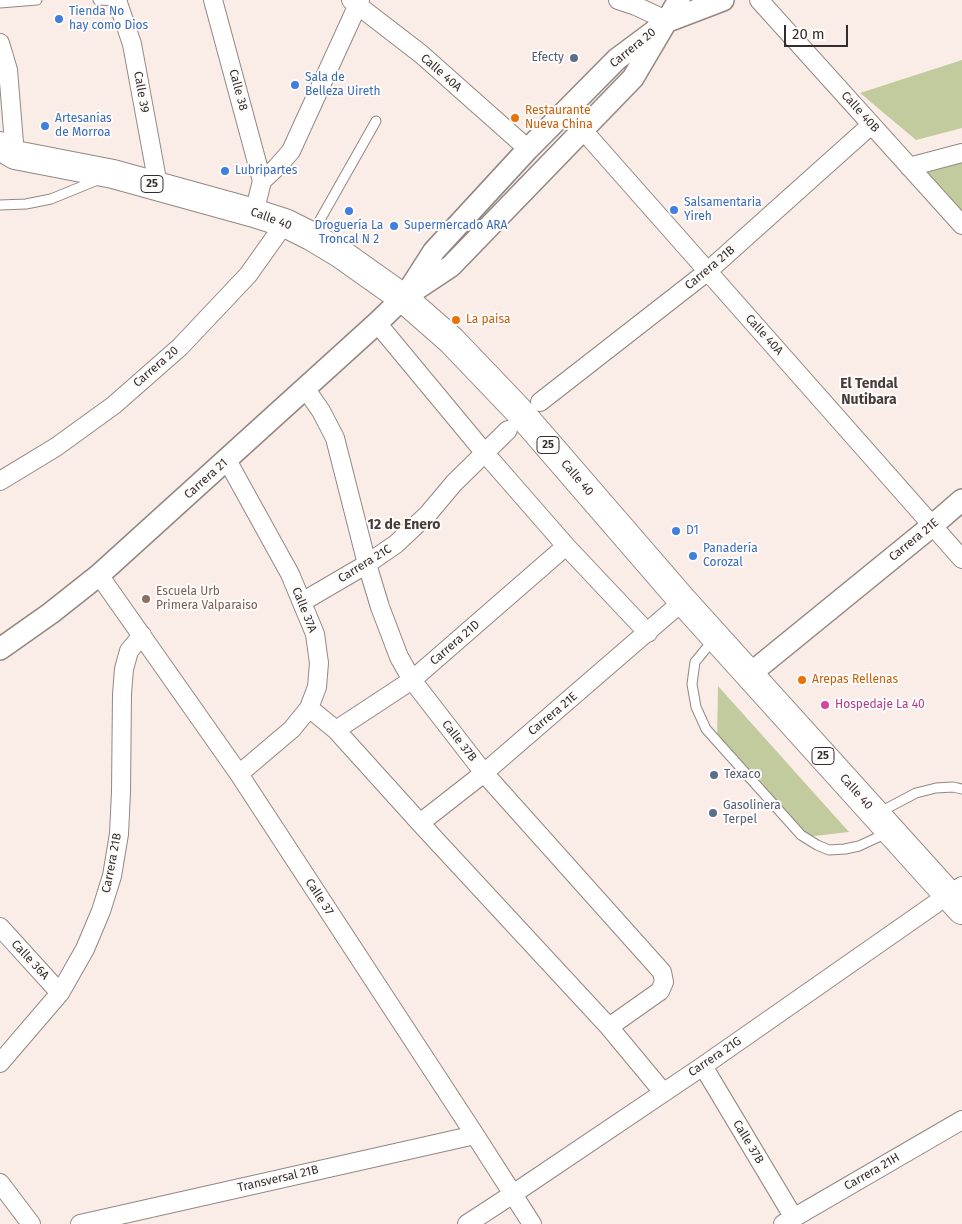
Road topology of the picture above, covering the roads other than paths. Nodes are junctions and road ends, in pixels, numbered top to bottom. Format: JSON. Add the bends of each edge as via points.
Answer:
{"nodes":[{"id":1,"x":37,"y":0,"type":"edge"},
{"id":2,"x":98,"y":0,"type":"edge"},
{"id":3,"x":213,"y":0,"type":"edge"},
{"id":4,"x":618,"y":0,"type":"edge"},
{"id":5,"x":679,"y":0,"type":"edge"},
{"id":6,"x":723,"y":0,"type":"edge"},
{"id":7,"x":759,"y":0,"type":"edge"},
{"id":8,"x":118,"y":1,"type":"edge"},
{"id":9,"x":356,"y":2,"type":"edge"},
{"id":10,"x":0,"y":3,"type":"edge"},
{"id":11,"x":668,"y":21,"type":"junction"},
{"id":12,"x":0,"y":43,"type":"edge"},
{"id":13,"x":566,"y":111,"type":"junction"},
{"id":14,"x":376,"y":121,"type":"dead end"},
{"id":15,"x":871,"y":125,"type":"junction"},
{"id":16,"x":583,"y":130,"type":"junction"},
{"id":17,"x":528,"y":149,"type":"junction"},
{"id":18,"x":962,"y":152,"type":"edge"},
{"id":19,"x":5,"y":154,"type":"edge"},
{"id":20,"x":909,"y":167,"type":"junction"},
{"id":21,"x":114,"y":174,"type":"junction"},
{"id":22,"x":262,"y":181,"type":"junction"},
{"id":23,"x":158,"y":185,"type":"junction"},
{"id":24,"x":0,"y":205,"type":"edge"},
{"id":25,"x":254,"y":213,"type":"junction"},
{"id":26,"x":285,"y":223,"type":"junction"},
{"id":27,"x":962,"y":224,"type":"edge"},
{"id":28,"x":311,"y":236,"type":"junction"},
{"id":29,"x":708,"y":271,"type":"junction"},
{"id":30,"x":403,"y":298,"type":"junction"},
{"id":31,"x":377,"y":323,"type":"junction"},
{"id":32,"x":305,"y":388,"type":"junction"},
{"id":33,"x":540,"y":402,"type":"dead end"},
{"id":34,"x":508,"y":430,"type":"dead end"},
{"id":35,"x":484,"y":452,"type":"junction"},
{"id":36,"x":227,"y":460,"type":"junction"},
{"id":37,"x":0,"y":481,"type":"edge"},
{"id":38,"x":962,"y":500,"type":"edge"},
{"id":39,"x":933,"y":525,"type":"junction"},
{"id":40,"x":566,"y":546,"type":"junction"},
{"id":41,"x":962,"y":559,"type":"edge"},
{"id":42,"x":367,"y":564,"type":"junction"},
{"id":43,"x":100,"y":575,"type":"junction"},
{"id":44,"x":683,"y":601,"type":"junction"},
{"id":45,"x":302,"y":602,"type":"junction"},
{"id":46,"x":648,"y":633,"type":"junction"},
{"id":47,"x":142,"y":635,"type":"junction"},
{"id":48,"x":715,"y":637,"type":"junction"},
{"id":49,"x":0,"y":648,"type":"edge"},
{"id":50,"x":750,"y":674,"type":"junction"},
{"id":51,"x":412,"y":680,"type":"junction"},
{"id":52,"x":309,"y":708,"type":"junction"},
{"id":53,"x":336,"y":730,"type":"junction"},
{"id":54,"x":484,"y":772,"type":"junction"},
{"id":55,"x":239,"y":774,"type":"junction"},
{"id":56,"x":962,"y":789,"type":"edge"},
{"id":57,"x":420,"y":823,"type":"junction"},
{"id":58,"x":883,"y":823,"type":"junction"},
{"id":59,"x":957,"y":897,"type":"edge"},
{"id":60,"x":0,"y":927,"type":"edge"},
{"id":61,"x":60,"y":993,"type":"junction"},
{"id":62,"x":609,"y":1027,"type":"junction"},
{"id":63,"x":0,"y":1063,"type":"edge"},
{"id":64,"x":703,"y":1066,"type":"junction"},
{"id":65,"x":663,"y":1092,"type":"junction"},
{"id":66,"x":962,"y":1120,"type":"edge"},
{"id":67,"x":475,"y":1134,"type":"junction"},
{"id":68,"x":0,"y":1183,"type":"edge"},
{"id":69,"x":513,"y":1194,"type":"junction"},
{"id":70,"x":788,"y":1221,"type":"edge"},
{"id":71,"x":31,"y":1224,"type":"edge"},
{"id":72,"x":80,"y":1224,"type":"edge"},
{"id":73,"x":467,"y":1224,"type":"edge"},
{"id":74,"x":532,"y":1224,"type":"edge"}],
"edges":[{"from":1,"to":10,"type":"lane"},
{"from":2,"to":8,"type":"lane"},
{"from":3,"to":22,"type":"street","name":"Calle 38"},
{"from":4,"to":11,"type":"street"},
{"from":5,"to":11,"type":"street"},
{"from":6,"to":11,"type":"street"},
{"from":7,"to":15,"type":"street","name":"Calle 40B"},
{"from":8,"to":23,"type":"street","name":"Calle 39","via":[[132,44]]},
{"from":9,"to":17,"type":"street","name":"Calle 40A","via":[[421,54]]},
{"from":9,"to":22,"type":"street","via":[[291,151]]},
{"from":11,"to":13,"type":"street","name":"Carrera 20","via":[[617,59]]},
{"from":11,"to":16,"type":"street","name":"Carrera 20","via":[[634,78]]},
{"from":12,"to":19,"type":"street","via":[[8,70]]},
{"from":13,"to":16,"type":"street","name":"Calle 40A"},
{"from":13,"to":17,"type":"street","name":"Carrera 20"},
{"from":14,"to":28,"type":"lane"},
{"from":15,"to":20,"type":"street","name":"Calle 40B"},
{"from":15,"to":29,"type":"street","name":"Carrera 21B"},
{"from":16,"to":29,"type":"street","name":"Calle 40A"},
{"from":16,"to":30,"type":"street","name":"Carrera 20","via":[[451,266]]},
{"from":17,"to":30,"type":"street","name":"Carrera 20","via":[[434,250]]},
{"from":18,"to":20,"type":"street"},
{"from":19,"to":21,"type":"highway","name":"Calle 40","number":"25"},
{"from":20,"to":27,"type":"street","name":"Calle 40B"},
{"from":21,"to":23,"type":"highway","name":"Calle 40","number":"25"},
{"from":21,"to":24,"type":"lane","via":[[52,199]]},
{"from":22,"to":25,"type":"street"},
{"from":23,"to":25,"type":"highway","name":"Calle 40","number":"25"},
{"from":25,"to":26,"type":"highway","name":"Calle 40","number":"25"},
{"from":26,"to":28,"type":"highway","name":"Calle 40","number":"25"},
{"from":26,"to":37,"type":"street","name":"Carrera 20","via":[[248,275],[180,347],[114,405],[56,448]]},
{"from":28,"to":30,"type":"highway","name":"Calle 40","number":"25"},
{"from":29,"to":33,"type":"street","name":"Carrera 21B"},
{"from":29,"to":39,"type":"street","name":"Calle 40A"},
{"from":30,"to":31,"type":"street","name":"Carrera 21"},
{"from":30,"to":44,"type":"highway","name":"Calle 40","number":"25","via":[[451,340],[517,409]]},
{"from":31,"to":32,"type":"street","name":"Carrera 21"},
{"from":31,"to":35,"type":"street"},
{"from":32,"to":36,"type":"street","name":"Carrera 21"},
{"from":32,"to":42,"type":"street","name":"Calle 37B","via":[[334,438]]},
{"from":34,"to":35,"type":"street"},
{"from":35,"to":40,"type":"street"},
{"from":35,"to":42,"type":"street","name":"Carrera 21C","via":[[428,514],[396,544]]},
{"from":36,"to":43,"type":"street","name":"Carrera 21"},
{"from":36,"to":45,"type":"street","name":"Calle 37A"},
{"from":38,"to":39,"type":"street","name":"Carrera 21E"},
{"from":39,"to":41,"type":"street","name":"Calle 40A"},
{"from":39,"to":50,"type":"street","name":"Carrera 21E"},
{"from":40,"to":46,"type":"street"},
{"from":40,"to":51,"type":"street","name":"Carrera 21D"},
{"from":42,"to":45,"type":"street","name":"Carrera 21C"},
{"from":42,"to":51,"type":"street","name":"Calle 37B","via":[[399,657]]},
{"from":43,"to":47,"type":"street","name":"Calle 37"},
{"from":43,"to":49,"type":"street","name":"Carrera 21"},
{"from":44,"to":46,"type":"street","name":"Carrera 21E"},
{"from":44,"to":48,"type":"highway","name":"Calle 40","number":"25"},
{"from":45,"to":52,"type":"street","name":"Calle 37A","via":[[315,634],[319,663],[317,687]]},
{"from":46,"to":54,"type":"street","name":"Carrera 21E"},
{"from":47,"to":55,"type":"street","name":"Calle 37"},
{"from":47,"to":61,"type":"street","name":"Carrera 21B","via":[[129,652],[124,670],[122,792],[112,876],[102,911]]},
{"from":48,"to":50,"type":"highway","name":"Calle 40","number":"25"},
{"from":48,"to":58,"type":"lane","via":[[695,662],[692,684],[696,707],[706,729],[801,835],[829,850],[845,849],[859,846]]},
{"from":50,"to":58,"type":"highway","name":"Calle 40","number":"25"},
{"from":51,"to":53,"type":"street","name":"Carrera 21D"},
{"from":51,"to":54,"type":"street","name":"Calle 37B"},
{"from":52,"to":53,"type":"street"},
{"from":52,"to":55,"type":"street","name":"Calle 37A","via":[[292,729]]},
{"from":53,"to":57,"type":"street"},
{"from":54,"to":57,"type":"street","name":"Carrera 21E"},
{"from":54,"to":62,"type":"street","name":"Calle 37B","via":[[662,972],[664,982],[660,991]]},
{"from":55,"to":67,"type":"street","name":"Calle 37"},
{"from":56,"to":58,"type":"lane","via":[[936,788],[916,793]]},
{"from":57,"to":62,"type":"street"},
{"from":58,"to":59,"type":"highway","name":"Calle 40","number":"25"},
{"from":59,"to":64,"type":"street","name":"Carrera 21G"},
{"from":60,"to":61,"type":"street","name":"Calle 36A"},
{"from":61,"to":63,"type":"street","name":"Carrera 21B"},
{"from":62,"to":65,"type":"street"},
{"from":64,"to":65,"type":"street","name":"Carrera 21G"},
{"from":64,"to":70,"type":"street","name":"Calle 37B"},
{"from":65,"to":69,"type":"street","name":"Carrera 21G"},
{"from":66,"to":70,"type":"street","name":"Carrera 21H"},
{"from":67,"to":69,"type":"street","name":"Calle 37"},
{"from":67,"to":72,"type":"street","name":"Transversal 21B"},
{"from":68,"to":71,"type":"street"},
{"from":69,"to":73,"type":"street","name":"Carrera 21G"},
{"from":69,"to":74,"type":"street","name":"Calle 37"}]}
